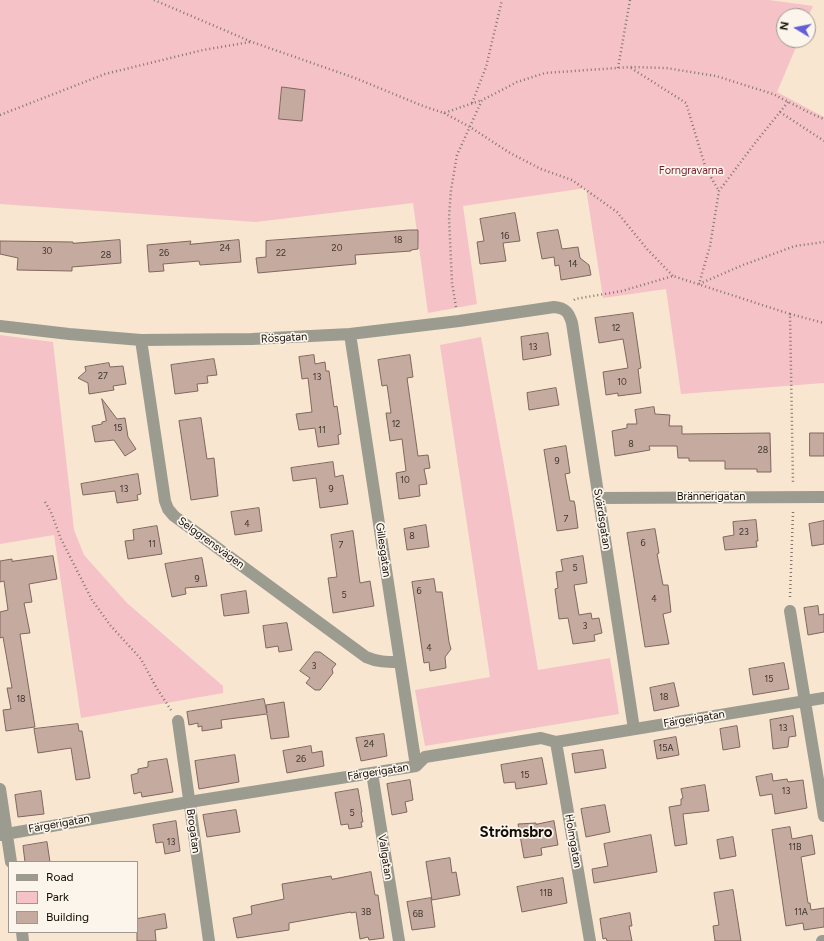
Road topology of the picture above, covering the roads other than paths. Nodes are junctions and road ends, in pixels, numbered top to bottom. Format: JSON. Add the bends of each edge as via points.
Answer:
{"nodes":[{"id":1,"x":566,"y":310,"type":"joint"},
{"id":2,"x":0,"y":326,"type":"edge"},
{"id":3,"x":350,"y":334,"type":"junction"},
{"id":4,"x":141,"y":340,"type":"junction"},
{"id":5,"x":824,"y":497,"type":"edge"},
{"id":6,"x":599,"y":498,"type":"junction"},
{"id":7,"x":790,"y":611,"type":"road end"},
{"id":8,"x":399,"y":662,"type":"junction"},
{"id":9,"x":824,"y":698,"type":"edge"},
{"id":10,"x":805,"y":701,"type":"junction"},
{"id":11,"x":178,"y":721,"type":"road end"},
{"id":12,"x":634,"y":729,"type":"junction"},
{"id":13,"x":556,"y":742,"type":"junction"},
{"id":14,"x":416,"y":766,"type":"junction"},
{"id":15,"x":372,"y":773,"type":"junction"},
{"id":16,"x":0,"y":789,"type":"edge"},
{"id":17,"x":188,"y":802,"type":"junction"},
{"id":18,"x":824,"y":816,"type":"edge"},
{"id":19,"x":3,"y":834,"type":"edge"},
{"id":20,"x":11,"y":861,"type":"edge"},
{"id":21,"x":209,"y":941,"type":"edge"},
{"id":22,"x":399,"y":941,"type":"edge"},
{"id":23,"x":590,"y":941,"type":"edge"}],
"edges":[{"from":1,"to":3,"type":"street","name":"Rösgatan","via":[[554,307]]},
{"from":1,"to":6,"type":"street","name":"Svärdsgatan","via":[[572,323]]},
{"from":2,"to":4,"type":"street","name":"Rösgatan"},
{"from":3,"to":4,"type":"street","name":"Rösgatan","via":[[252,339]]},
{"from":3,"to":8,"type":"street","name":"Gillesgatan"},
{"from":4,"to":8,"type":"street","name":"Selggrensvägen","via":[[168,509],[174,516],[366,657],[374,661]]},
{"from":5,"to":6,"type":"street","name":"Brännerigatan"},
{"from":6,"to":12,"type":"street","name":"Svärdsgatan"},
{"from":7,"to":10,"type":"street"},
{"from":8,"to":14,"type":"street","name":"Gillesgatan"},
{"from":9,"to":10,"type":"street","name":"Färgerigatan"},
{"from":10,"to":12,"type":"street","name":"Färgerigatan"},
{"from":10,"to":18,"type":"street"},
{"from":11,"to":17,"type":"street","name":"Brogatan"},
{"from":12,"to":13,"type":"street","name":"Färgerigatan"},
{"from":13,"to":14,"type":"street","name":"Färgerigatan","via":[[541,738],[425,757]]},
{"from":13,"to":23,"type":"street","name":"Holmgatan"},
{"from":14,"to":15,"type":"street","name":"Färgerigatan"},
{"from":15,"to":17,"type":"street","name":"Färgerigatan"},
{"from":15,"to":22,"type":"street","name":"Vallgatan"},
{"from":16,"to":19,"type":"street"},
{"from":17,"to":19,"type":"street","name":"Färgerigatan"},
{"from":17,"to":21,"type":"street","name":"Brogatan"},
{"from":19,"to":20,"type":"street"}]}
